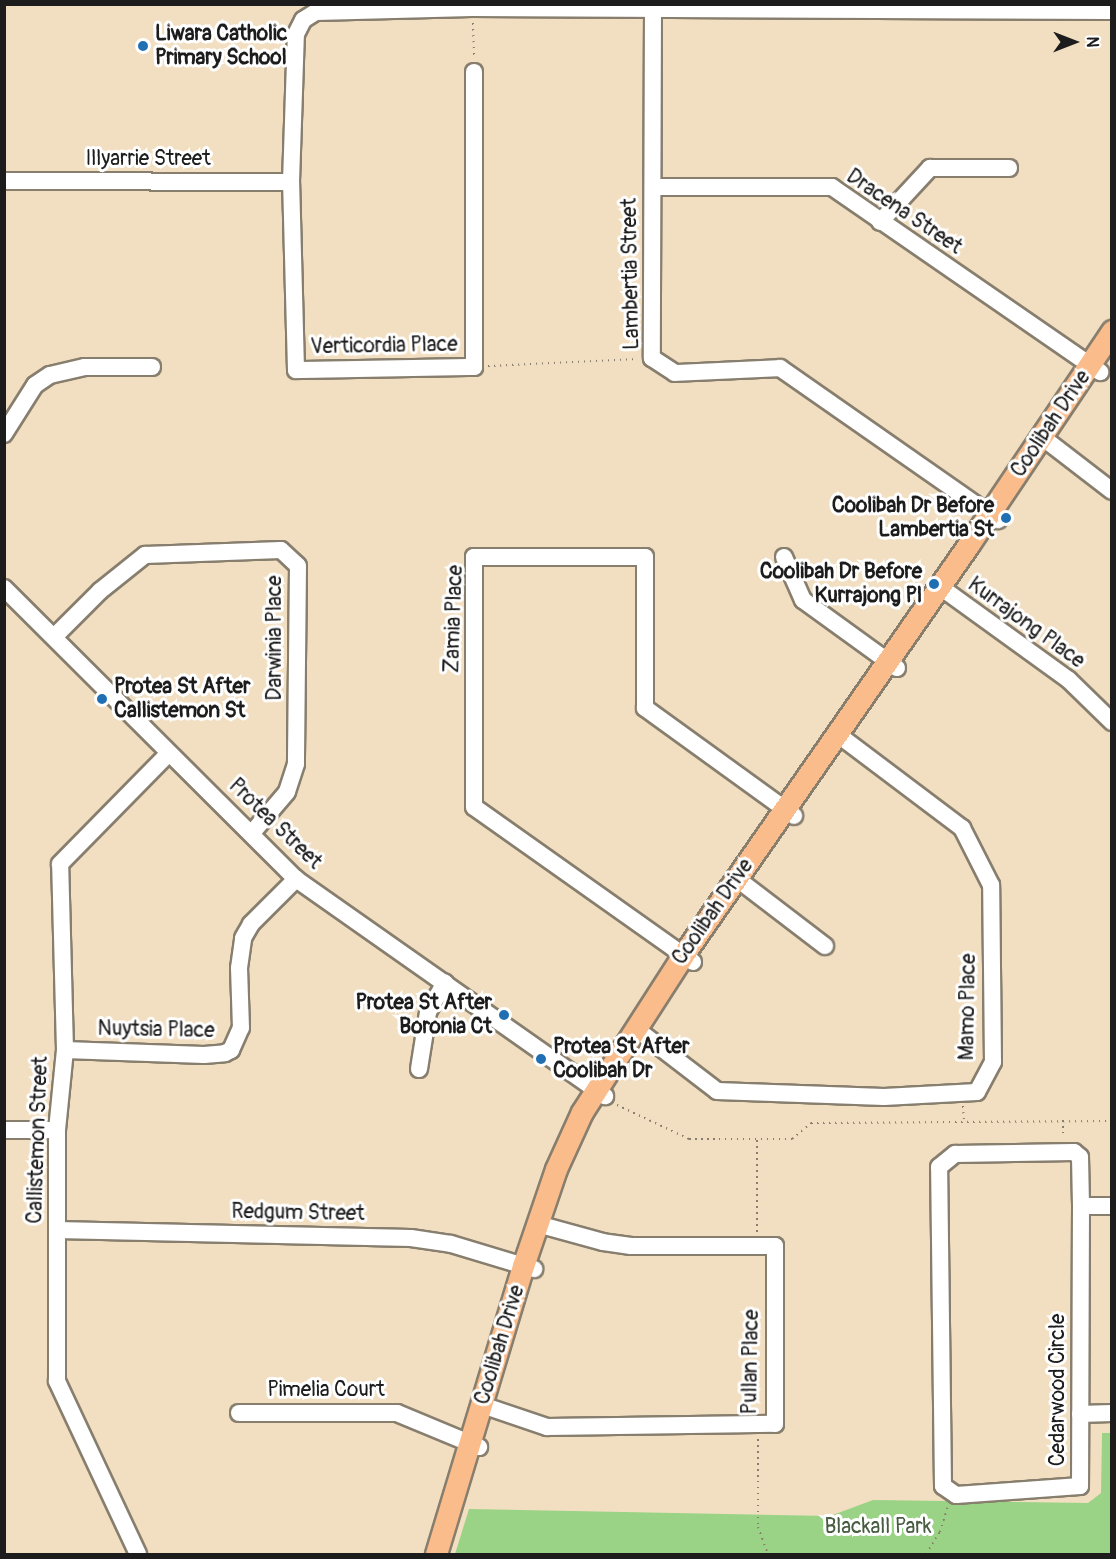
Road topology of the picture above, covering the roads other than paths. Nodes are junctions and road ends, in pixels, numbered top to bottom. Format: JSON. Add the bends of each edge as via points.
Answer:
{"nodes":[{"id":1,"x":479,"y":7,"type":"edge"},
{"id":2,"x":819,"y":7,"type":"edge"},
{"id":3,"x":978,"y":8,"type":"edge"},
{"id":4,"x":653,"y":9,"type":"junction"},
{"id":5,"x":1112,"y":11,"type":"edge"},
{"id":6,"x":474,"y":72,"type":"road end"},
{"id":7,"x":1009,"y":168,"type":"dead end"},
{"id":8,"x":4,"y":181,"type":"edge"},
{"id":9,"x":291,"y":182,"type":"junction"},
{"id":10,"x":653,"y":187,"type":"junction"},
{"id":11,"x":880,"y":222,"type":"junction"},
{"id":12,"x":1112,"y":331,"type":"edge"},
{"id":13,"x":1112,"y":352,"type":"edge"},
{"id":14,"x":152,"y":367,"type":"dead end"},
{"id":15,"x":1095,"y":369,"type":"junction"},
{"id":16,"x":4,"y":434,"type":"edge"},
{"id":17,"x":1046,"y":441,"type":"junction"},
{"id":18,"x":1112,"y":491,"type":"edge"},
{"id":19,"x":994,"y":517,"type":"junction"},
{"id":20,"x":784,"y":558,"type":"dead end"},
{"id":21,"x":4,"y":588,"type":"edge"},
{"id":22,"x":944,"y":590,"type":"junction"},
{"id":23,"x":54,"y":637,"type":"junction"},
{"id":24,"x":892,"y":664,"type":"junction"},
{"id":25,"x":1112,"y":722,"type":"edge"},
{"id":26,"x":841,"y":737,"type":"junction"},
{"id":27,"x":168,"y":754,"type":"junction"},
{"id":28,"x":789,"y":812,"type":"junction"},
{"id":29,"x":252,"y":833,"type":"junction"},
{"id":30,"x":296,"y":879,"type":"junction"},
{"id":31,"x":741,"y":881,"type":"junction"},
{"id":32,"x":825,"y":946,"type":"dead end"},
{"id":33,"x":688,"y":958,"type":"junction"},
{"id":34,"x":445,"y":983,"type":"junction"},
{"id":35,"x":639,"y":1031,"type":"junction"},
{"id":36,"x":65,"y":1050,"type":"junction"},
{"id":37,"x":419,"y":1069,"type":"dead end"},
{"id":38,"x":600,"y":1092,"type":"junction"},
{"id":39,"x":4,"y":1130,"type":"edge"},
{"id":40,"x":57,"y":1130,"type":"junction"},
{"id":41,"x":1081,"y":1206,"type":"junction"},
{"id":42,"x":1112,"y":1206,"type":"edge"},
{"id":43,"x":542,"y":1225,"type":"junction"},
{"id":44,"x":57,"y":1230,"type":"junction"},
{"id":45,"x":528,"y":1267,"type":"junction"},
{"id":46,"x":487,"y":1406,"type":"junction"},
{"id":47,"x":238,"y":1413,"type":"dead end"},
{"id":48,"x":1112,"y":1413,"type":"edge"},
{"id":49,"x":1080,"y":1414,"type":"junction"},
{"id":50,"x":475,"y":1445,"type":"junction"},
{"id":51,"x":138,"y":1554,"type":"edge"},
{"id":52,"x":436,"y":1554,"type":"edge"},
{"id":53,"x":447,"y":1554,"type":"edge"}],
"edges":[{"from":1,"to":4,"type":"street"},
{"from":1,"to":9,"type":"street","name":"Verticordia Place","via":[[316,12],[298,27]]},
{"from":2,"to":3,"type":"street"},
{"from":2,"to":4,"type":"street"},
{"from":3,"to":5,"type":"street"},
{"from":4,"to":10,"type":"street","name":"Lambertia Street"},
{"from":6,"to":9,"type":"street","name":"Verticordia Place","via":[[474,367],[296,370]]},
{"from":7,"to":11,"type":"street","via":[[930,168]]},
{"from":8,"to":9,"type":"street","name":"Illyarrie Street"},
{"from":10,"to":11,"type":"street","name":"Dracena Street","via":[[832,187]]},
{"from":10,"to":19,"type":"street","name":"Lambertia Street","via":[[652,358],[675,373],[780,368]]},
{"from":11,"to":15,"type":"street","name":"Dracena Street"},
{"from":12,"to":15,"type":"main road","name":"Coolibah Drive"},
{"from":13,"to":15,"type":"main road","name":"Coolibah Drive"},
{"from":14,"to":16,"type":"street","via":[[85,367],[50,375],[35,386]]},
{"from":15,"to":17,"type":"main road","name":"Coolibah Drive"},
{"from":17,"to":18,"type":"street"},
{"from":17,"to":19,"type":"main road","name":"Coolibah Drive"},
{"from":19,"to":22,"type":"main road","name":"Coolibah Drive"},
{"from":20,"to":24,"type":"street","via":[[803,600]]},
{"from":21,"to":23,"type":"street","name":"Protea Street"},
{"from":22,"to":24,"type":"main road","name":"Coolibah Drive"},
{"from":22,"to":25,"type":"street","name":"Kurrajong Place","via":[[1069,680]]},
{"from":23,"to":27,"type":"street","name":"Protea Street"},
{"from":23,"to":29,"type":"street","name":"Darwinia Place","via":[[100,591],[145,555],[281,549],[298,566],[296,764],[287,792]]},
{"from":24,"to":26,"type":"main road","name":"Coolibah Drive"},
{"from":26,"to":28,"type":"main road","name":"Coolibah Drive"},
{"from":26,"to":35,"type":"street","name":"Mamo Place","via":[[962,828],[991,885],[993,1062],[977,1092],[884,1097],[717,1091]]},
{"from":27,"to":29,"type":"street","name":"Protea Street"},
{"from":27,"to":36,"type":"street","name":"Callistemon Street","via":[[60,864]]},
{"from":28,"to":31,"type":"main road","name":"Coolibah Drive"},
{"from":28,"to":33,"type":"street","name":"Zamia Place","via":[[645,708],[645,558],[474,558],[474,807]]},
{"from":29,"to":30,"type":"street","name":"Protea Street"},
{"from":30,"to":34,"type":"street","name":"Protea Street"},
{"from":30,"to":36,"type":"street","name":"Nuytsia Place","via":[[251,924],[243,938],[239,968],[241,1028],[231,1050],[204,1055]]},
{"from":31,"to":32,"type":"street"},
{"from":31,"to":33,"type":"main road","name":"Coolibah Drive"},
{"from":33,"to":35,"type":"main road","name":"Coolibah Drive"},
{"from":34,"to":37,"type":"street","via":[[428,1012]]},
{"from":34,"to":38,"type":"street","name":"Protea Street"},
{"from":35,"to":38,"type":"main road","name":"Coolibah Drive"},
{"from":36,"to":40,"type":"street","name":"Callistemon Street"},
{"from":38,"to":43,"type":"main road","name":"Coolibah Drive"},
{"from":39,"to":40,"type":"street"},
{"from":40,"to":44,"type":"street","name":"Callistemon Street"},
{"from":41,"to":42,"type":"street"},
{"from":41,"to":49,"type":"street","name":"Cedarwood Circle"},
{"from":41,"to":49,"type":"street","name":"Cedarwood Circle","via":[[1080,1157],[1074,1152],[955,1154],[939,1167],[942,1486],[956,1495],[1080,1486]]},
{"from":43,"to":45,"type":"main road","name":"Coolibah Drive"},
{"from":43,"to":46,"type":"street","name":"Pullan Place","via":[[631,1246],[775,1246],[775,1424],[547,1427]]},
{"from":44,"to":45,"type":"street","name":"Redgum Street","via":[[411,1238],[450,1244]]},
{"from":44,"to":51,"type":"street","name":"Callistemon Street","via":[[57,1381]]},
{"from":45,"to":46,"type":"main road","name":"Coolibah Drive"},
{"from":46,"to":50,"type":"main road","name":"Coolibah Drive"},
{"from":47,"to":50,"type":"street","name":"Pimelia Court","via":[[397,1413]]},
{"from":48,"to":49,"type":"street"},
{"from":50,"to":52,"type":"main road","name":"Coolibah Drive"},
{"from":50,"to":53,"type":"main road","name":"Coolibah Drive"}]}
